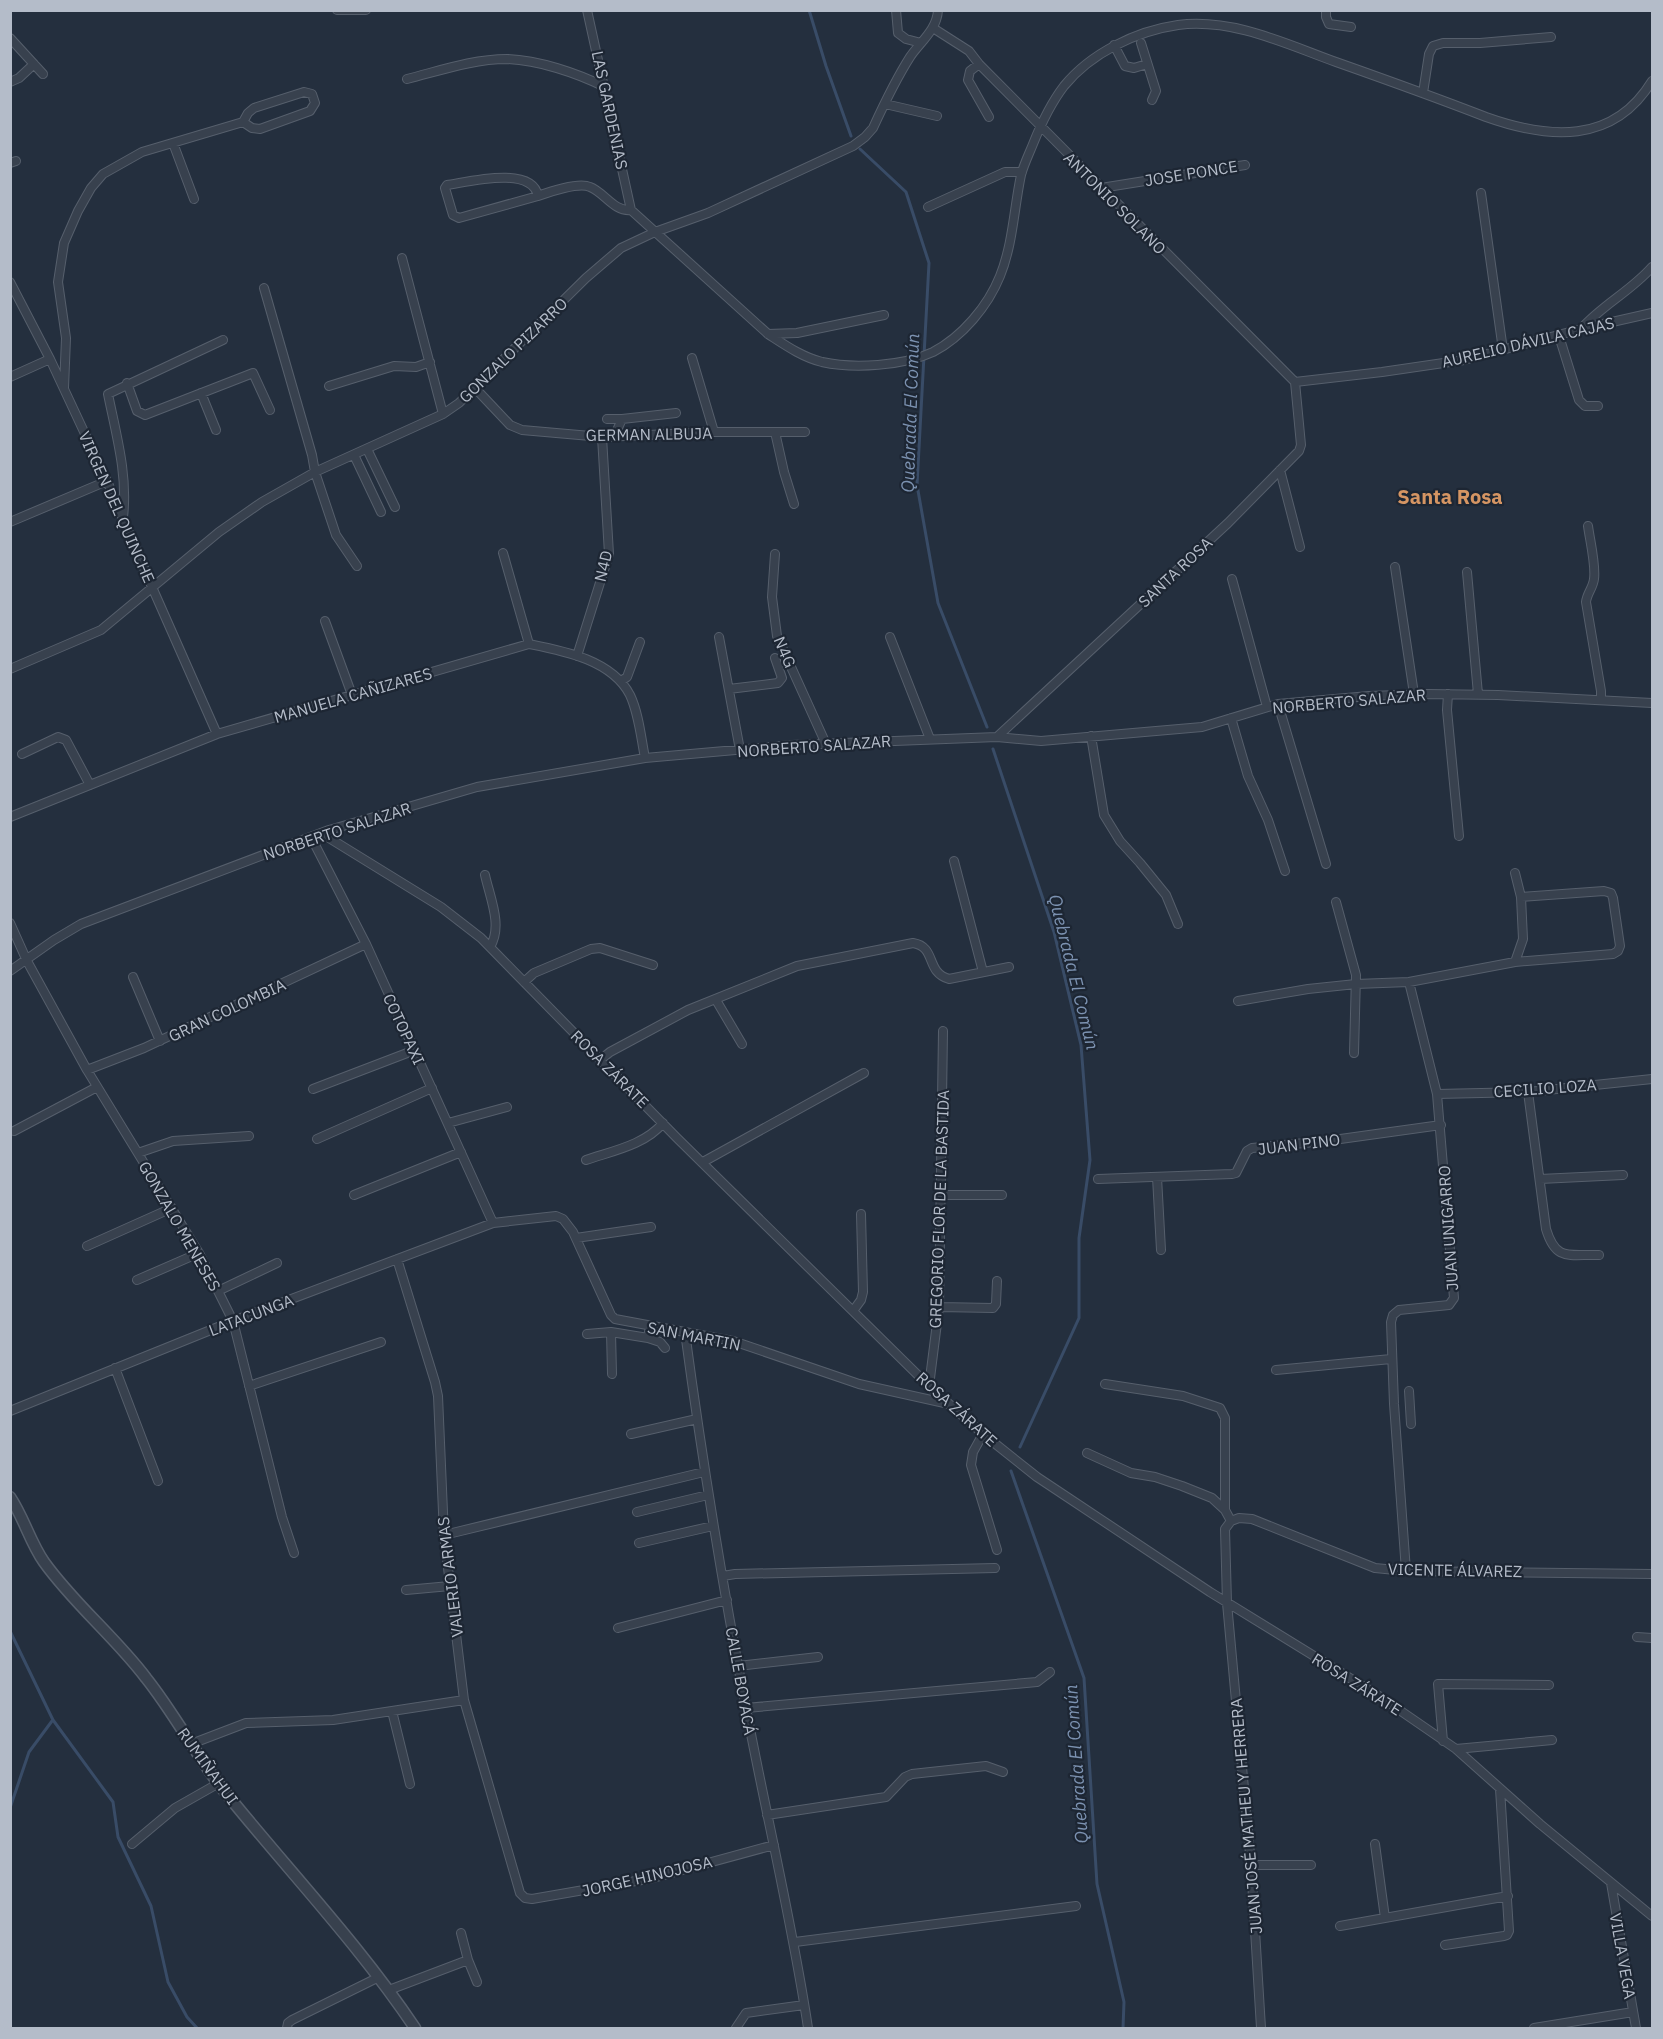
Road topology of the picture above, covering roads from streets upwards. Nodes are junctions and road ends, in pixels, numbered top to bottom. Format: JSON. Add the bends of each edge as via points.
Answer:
{"nodes":[{"id":1,"x":337,"y":10,"type":"edge"},
{"id":2,"x":366,"y":10,"type":"edge"},
{"id":3,"x":587,"y":10,"type":"edge"},
{"id":4,"x":896,"y":10,"type":"edge"},
{"id":5,"x":938,"y":10,"type":"edge"},
{"id":6,"x":1326,"y":10,"type":"edge"},
{"id":7,"x":1351,"y":27,"type":"dead end"},
{"id":8,"x":933,"y":28,"type":"junction"},
{"id":9,"x":1551,"y":37,"type":"dead end"},
{"id":10,"x":10,"y":38,"type":"edge"},
{"id":11,"x":921,"y":43,"type":"junction"},
{"id":12,"x":1141,"y":43,"type":"dead end"},
{"id":13,"x":1114,"y":45,"type":"junction"},
{"id":14,"x":34,"y":64,"type":"junction"},
{"id":15,"x":979,"y":64,"type":"junction"},
{"id":16,"x":1148,"y":64,"type":"junction"},
{"id":17,"x":44,"y":74,"type":"dead end"},
{"id":18,"x":407,"y":78,"type":"dead end"},
{"id":19,"x":1653,"y":81,"type":"edge"},
{"id":20,"x":10,"y":82,"type":"edge"},
{"id":21,"x":605,"y":87,"type":"junction"},
{"id":22,"x":1423,"y":93,"type":"junction"},
{"id":23,"x":1152,"y":100,"type":"dead end"},
{"id":24,"x":885,"y":104,"type":"junction"},
{"id":25,"x":937,"y":116,"type":"dead end"},
{"id":26,"x":989,"y":117,"type":"dead end"},
{"id":27,"x":243,"y":122,"type":"junction"},
{"id":28,"x":1040,"y":126,"type":"junction"},
{"id":29,"x":173,"y":143,"type":"junction"},
{"id":30,"x":1245,"y":165,"type":"dead end"},
{"id":31,"x":1022,"y":172,"type":"junction"},
{"id":32,"x":1101,"y":188,"type":"junction"},
{"id":33,"x":1481,"y":193,"type":"dead end"},
{"id":34,"x":538,"y":196,"type":"junction"},
{"id":35,"x":194,"y":199,"type":"dead end"},
{"id":36,"x":928,"y":207,"type":"dead end"},
{"id":37,"x":631,"y":210,"type":"junction"},
{"id":38,"x":655,"y":232,"type":"junction"},
{"id":39,"x":402,"y":258,"type":"dead end"},
{"id":40,"x":1653,"y":267,"type":"edge"},
{"id":41,"x":10,"y":282,"type":"edge"},
{"id":42,"x":264,"y":288,"type":"dead end"},
{"id":43,"x":1653,"y":314,"type":"edge"},
{"id":44,"x":884,"y":315,"type":"dead end"},
{"id":45,"x":1581,"y":329,"type":"junction"},
{"id":46,"x":768,"y":334,"type":"junction"},
{"id":47,"x":1559,"y":336,"type":"junction"},
{"id":48,"x":223,"y":340,"type":"dead end"},
{"id":49,"x":1503,"y":350,"type":"junction"},
{"id":50,"x":692,"y":358,"type":"dead end"},
{"id":51,"x":50,"y":359,"type":"junction"},
{"id":52,"x":430,"y":362,"type":"junction"},
{"id":53,"x":10,"y":377,"type":"edge"},
{"id":54,"x":1295,"y":382,"type":"junction"},
{"id":55,"x":127,"y":383,"type":"junction"},
{"id":56,"x":330,"y":386,"type":"dead end"},
{"id":57,"x":64,"y":388,"type":"junction"},
{"id":58,"x":475,"y":388,"type":"junction"},
{"id":59,"x":201,"y":393,"type":"junction"},
{"id":60,"x":1598,"y":406,"type":"dead end"},
{"id":61,"x":270,"y":410,"type":"dead end"},
{"id":62,"x":676,"y":413,"type":"dead end"},
{"id":63,"x":443,"y":414,"type":"junction"},
{"id":64,"x":607,"y":419,"type":"dead end"},
{"id":65,"x":622,"y":419,"type":"junction"},
{"id":66,"x":216,"y":430,"type":"dead end"},
{"id":67,"x":714,"y":432,"type":"junction"},
{"id":68,"x":775,"y":432,"type":"junction"},
{"id":69,"x":805,"y":432,"type":"dead end"},
{"id":70,"x":603,"y":437,"type":"junction"},
{"id":71,"x":614,"y":437,"type":"junction"},
{"id":72,"x":367,"y":449,"type":"junction"},
{"id":73,"x":354,"y":455,"type":"junction"},
{"id":74,"x":1280,"y":470,"type":"junction"},
{"id":75,"x":315,"y":472,"type":"junction"},
{"id":76,"x":107,"y":481,"type":"junction"},
{"id":77,"x":794,"y":504,"type":"dead end"},
{"id":78,"x":395,"y":507,"type":"dead end"},
{"id":79,"x":381,"y":512,"type":"dead end"},
{"id":80,"x":123,"y":518,"type":"junction"},
{"id":81,"x":10,"y":522,"type":"edge"},
{"id":82,"x":1588,"y":526,"type":"dead end"},
{"id":83,"x":1300,"y":547,"type":"dead end"},
{"id":84,"x":503,"y":553,"type":"dead end"},
{"id":85,"x":775,"y":554,"type":"dead end"},
{"id":86,"x":357,"y":566,"type":"dead end"},
{"id":87,"x":1395,"y":567,"type":"dead end"},
{"id":88,"x":1467,"y":572,"type":"dead end"},
{"id":89,"x":1232,"y":579,"type":"dead end"},
{"id":90,"x":152,"y":587,"type":"junction"},
{"id":91,"x":325,"y":621,"type":"dead end"},
{"id":92,"x":719,"y":637,"type":"dead end"},
{"id":93,"x":890,"y":637,"type":"dead end"},
{"id":94,"x":640,"y":642,"type":"dead end"},
{"id":95,"x":529,"y":644,"type":"junction"},
{"id":96,"x":577,"y":656,"type":"junction"},
{"id":97,"x":775,"y":658,"type":"dead end"},
{"id":98,"x":10,"y":669,"type":"edge"},
{"id":99,"x":621,"y":681,"type":"junction"},
{"id":100,"x":729,"y":689,"type":"junction"},
{"id":101,"x":1414,"y":694,"type":"junction"},
{"id":102,"x":1448,"y":694,"type":"junction"},
{"id":103,"x":1478,"y":694,"type":"junction"},
{"id":104,"x":352,"y":695,"type":"junction"},
{"id":105,"x":1601,"y":700,"type":"junction"},
{"id":106,"x":1653,"y":703,"type":"edge"},
{"id":107,"x":1278,"y":704,"type":"junction"},
{"id":108,"x":1267,"y":707,"type":"junction"},
{"id":109,"x":1231,"y":718,"type":"junction"},
{"id":110,"x":217,"y":734,"type":"junction"},
{"id":111,"x":1091,"y":736,"type":"junction"},
{"id":112,"x":997,"y":737,"type":"junction"},
{"id":113,"x":930,"y":739,"type":"junction"},
{"id":114,"x":826,"y":744,"type":"junction"},
{"id":115,"x":740,"y":750,"type":"junction"},
{"id":116,"x":22,"y":754,"type":"dead end"},
{"id":117,"x":645,"y":758,"type":"junction"},
{"id":118,"x":90,"y":785,"type":"junction"},
{"id":119,"x":10,"y":818,"type":"edge"},
{"id":120,"x":321,"y":833,"type":"junction"},
{"id":121,"x":1459,"y":836,"type":"dead end"},
{"id":122,"x":311,"y":837,"type":"junction"},
{"id":123,"x":954,"y":861,"type":"dead end"},
{"id":124,"x":1326,"y":864,"type":"dead end"},
{"id":125,"x":1285,"y":871,"type":"dead end"},
{"id":126,"x":1515,"y":873,"type":"dead end"},
{"id":127,"x":485,"y":875,"type":"dead end"},
{"id":128,"x":1521,"y":897,"type":"junction"},
{"id":129,"x":1336,"y":902,"type":"dead end"},
{"id":130,"x":10,"y":923,"type":"edge"},
{"id":131,"x":1178,"y":924,"type":"dead end"},
{"id":132,"x":366,"y":944,"type":"junction"},
{"id":133,"x":490,"y":947,"type":"junction"},
{"id":134,"x":27,"y":961,"type":"junction"},
{"id":135,"x":1515,"y":962,"type":"junction"},
{"id":136,"x":654,"y":965,"type":"dead end"},
{"id":137,"x":1009,"y":967,"type":"dead end"},
{"id":138,"x":10,"y":971,"type":"edge"},
{"id":139,"x":983,"y":972,"type":"junction"},
{"id":140,"x":133,"y":977,"type":"dead end"},
{"id":141,"x":524,"y":982,"type":"junction"},
{"id":142,"x":1409,"y":982,"type":"junction"},
{"id":143,"x":1356,"y":984,"type":"junction"},
{"id":144,"x":716,"y":1000,"type":"junction"},
{"id":145,"x":1238,"y":1001,"type":"dead end"},
{"id":146,"x":943,"y":1031,"type":"dead end"},
{"id":147,"x":160,"y":1041,"type":"junction"},
{"id":148,"x":742,"y":1044,"type":"dead end"},
{"id":149,"x":414,"y":1050,"type":"junction"},
{"id":150,"x":1354,"y":1053,"type":"dead end"},
{"id":151,"x":600,"y":1060,"type":"junction"},
{"id":152,"x":87,"y":1070,"type":"junction"},
{"id":153,"x":864,"y":1073,"type":"dead end"},
{"id":154,"x":1653,"y":1079,"type":"edge"},
{"id":155,"x":97,"y":1087,"type":"junction"},
{"id":156,"x":432,"y":1088,"type":"junction"},
{"id":157,"x":313,"y":1089,"type":"dead end"},
{"id":158,"x":1528,"y":1092,"type":"junction"},
{"id":159,"x":1437,"y":1094,"type":"junction"},
{"id":160,"x":507,"y":1107,"type":"dead end"},
{"id":161,"x":663,"y":1123,"type":"junction"},
{"id":162,"x":448,"y":1124,"type":"junction"},
{"id":163,"x":1440,"y":1125,"type":"junction"},
{"id":164,"x":14,"y":1131,"type":"dead end"},
{"id":165,"x":249,"y":1136,"type":"dead end"},
{"id":166,"x":317,"y":1139,"type":"dead end"},
{"id":167,"x":461,"y":1152,"type":"junction"},
{"id":168,"x":138,"y":1153,"type":"junction"},
{"id":169,"x":586,"y":1160,"type":"dead end"},
{"id":170,"x":703,"y":1162,"type":"junction"},
{"id":171,"x":1623,"y":1175,"type":"dead end"},
{"id":172,"x":1157,"y":1177,"type":"junction"},
{"id":173,"x":1098,"y":1179,"type":"dead end"},
{"id":174,"x":1540,"y":1179,"type":"junction"},
{"id":175,"x":354,"y":1195,"type":"dead end"},
{"id":176,"x":940,"y":1195,"type":"junction"},
{"id":177,"x":1002,"y":1195,"type":"dead end"},
{"id":178,"x":172,"y":1208,"type":"junction"},
{"id":179,"x":861,"y":1214,"type":"dead end"},
{"id":180,"x":493,"y":1223,"type":"junction"},
{"id":181,"x":651,"y":1227,"type":"dead end"},
{"id":182,"x":576,"y":1238,"type":"junction"},
{"id":183,"x":87,"y":1246,"type":"dead end"},
{"id":184,"x":1161,"y":1250,"type":"dead end"},
{"id":185,"x":199,"y":1253,"type":"junction"},
{"id":186,"x":1599,"y":1255,"type":"dead end"},
{"id":187,"x":397,"y":1259,"type":"junction"},
{"id":188,"x":277,"y":1263,"type":"dead end"},
{"id":189,"x":136,"y":1280,"type":"dead end"},
{"id":190,"x":997,"y":1281,"type":"dead end"},
{"id":191,"x":218,"y":1291,"type":"junction"},
{"id":192,"x":939,"y":1307,"type":"junction"},
{"id":193,"x":853,"y":1311,"type":"junction"},
{"id":194,"x":234,"y":1321,"type":"junction"},
{"id":195,"x":650,"y":1326,"type":"junction"},
{"id":196,"x":611,"y":1332,"type":"junction"},
{"id":197,"x":685,"y":1332,"type":"junction"},
{"id":198,"x":586,"y":1334,"type":"dead end"},
{"id":199,"x":648,"y":1338,"type":"junction"},
{"id":200,"x":381,"y":1342,"type":"dead end"},
{"id":201,"x":666,"y":1348,"type":"dead end"},
{"id":202,"x":1391,"y":1359,"type":"junction"},
{"id":203,"x":115,"y":1368,"type":"junction"},
{"id":204,"x":1276,"y":1370,"type":"dead end"},
{"id":205,"x":612,"y":1374,"type":"dead end"},
{"id":206,"x":1105,"y":1384,"type":"dead end"},
{"id":207,"x":249,"y":1386,"type":"junction"},
{"id":208,"x":929,"y":1386,"type":"junction"},
{"id":209,"x":1409,"y":1391,"type":"dead end"},
{"id":210,"x":1409,"y":1403,"type":"junction"},
{"id":211,"x":949,"y":1404,"type":"junction"},
{"id":212,"x":1394,"y":1404,"type":"junction"},
{"id":213,"x":10,"y":1412,"type":"edge"},
{"id":214,"x":697,"y":1419,"type":"junction"},
{"id":215,"x":1411,"y":1424,"type":"dead end"},
{"id":216,"x":631,"y":1434,"type":"dead end"},
{"id":217,"x":983,"y":1434,"type":"junction"},
{"id":218,"x":1087,"y":1453,"type":"dead end"},
{"id":219,"x":704,"y":1472,"type":"junction"},
{"id":220,"x":158,"y":1481,"type":"dead end"},
{"id":221,"x":708,"y":1495,"type":"junction"},
{"id":222,"x":10,"y":1497,"type":"edge"},
{"id":223,"x":1225,"y":1510,"type":"junction"},
{"id":224,"x":637,"y":1512,"type":"dead end"},
{"id":225,"x":1231,"y":1521,"type":"junction"},
{"id":226,"x":713,"y":1526,"type":"junction"},
{"id":227,"x":444,"y":1535,"type":"junction"},
{"id":228,"x":639,"y":1543,"type":"dead end"},
{"id":229,"x":997,"y":1550,"type":"dead end"},
{"id":230,"x":294,"y":1553,"type":"dead end"},
{"id":231,"x":995,"y":1568,"type":"dead end"},
{"id":232,"x":1406,"y":1571,"type":"junction"},
{"id":233,"x":1653,"y":1574,"type":"edge"},
{"id":234,"x":723,"y":1576,"type":"junction"},
{"id":235,"x":450,"y":1586,"type":"junction"},
{"id":236,"x":406,"y":1590,"type":"dead end"},
{"id":237,"x":726,"y":1600,"type":"junction"},
{"id":238,"x":1227,"y":1603,"type":"junction"},
{"id":239,"x":618,"y":1628,"type":"dead end"},
{"id":240,"x":1637,"y":1637,"type":"dead end"},
{"id":241,"x":1653,"y":1638,"type":"edge"},
{"id":242,"x":818,"y":1657,"type":"dead end"},
{"id":243,"x":738,"y":1666,"type":"junction"},
{"id":244,"x":1050,"y":1672,"type":"dead end"},
{"id":245,"x":1549,"y":1685,"type":"dead end"},
{"id":246,"x":464,"y":1700,"type":"junction"},
{"id":247,"x":746,"y":1708,"type":"junction"},
{"id":248,"x":392,"y":1711,"type":"junction"},
{"id":249,"x":1552,"y":1740,"type":"dead end"},
{"id":250,"x":1443,"y":1741,"type":"junction"},
{"id":251,"x":190,"y":1744,"type":"junction"},
{"id":252,"x":1456,"y":1749,"type":"junction"},
{"id":253,"x":1004,"y":1772,"type":"dead end"},
{"id":254,"x":219,"y":1783,"type":"junction"},
{"id":255,"x":410,"y":1784,"type":"dead end"},
{"id":256,"x":1500,"y":1789,"type":"junction"},
{"id":257,"x":767,"y":1815,"type":"junction"},
{"id":258,"x":132,"y":1844,"type":"dead end"},
{"id":259,"x":1375,"y":1844,"type":"dead end"},
{"id":260,"x":774,"y":1845,"type":"junction"},
{"id":261,"x":1251,"y":1865,"type":"junction"},
{"id":262,"x":1311,"y":1865,"type":"dead end"},
{"id":263,"x":1611,"y":1883,"type":"junction"},
{"id":264,"x":520,"y":1893,"type":"joint"},
{"id":265,"x":1508,"y":1896,"type":"junction"},
{"id":266,"x":1077,"y":1906,"type":"dead end"},
{"id":267,"x":1653,"y":1916,"type":"edge"},
{"id":268,"x":1385,"y":1918,"type":"junction"},
{"id":269,"x":1340,"y":1926,"type":"dead end"},
{"id":270,"x":461,"y":1933,"type":"dead end"},
{"id":271,"x":795,"y":1942,"type":"junction"},
{"id":272,"x":1445,"y":1945,"type":"dead end"},
{"id":273,"x":468,"y":1960,"type":"junction"},
{"id":274,"x":379,"y":1977,"type":"junction"},
{"id":275,"x":477,"y":1982,"type":"dead end"},
{"id":276,"x":389,"y":1990,"type":"junction"},
{"id":277,"x":804,"y":2005,"type":"junction"},
{"id":278,"x":1633,"y":2012,"type":"junction"},
{"id":279,"x":286,"y":2028,"type":"edge"},
{"id":280,"x":415,"y":2028,"type":"edge"},
{"id":281,"x":736,"y":2028,"type":"edge"},
{"id":282,"x":808,"y":2028,"type":"edge"},
{"id":283,"x":1261,"y":2028,"type":"edge"},
{"id":284,"x":1534,"y":2028,"type":"edge"},
{"id":285,"x":1636,"y":2028,"type":"edge"}],
"edges":[{"from":1,"to":2,"type":"street"},
{"from":3,"to":21,"type":"street","name":"LAS GARDENIAS"},
{"from":4,"to":11,"type":"street","via":[[898,33]]},
{"from":5,"to":8,"type":"street","name":"GONZALO PIZARRO"},
{"from":6,"to":7,"type":"street","via":[[1329,24]]},
{"from":8,"to":11,"type":"street","name":"GONZALO PIZARRO"},
{"from":8,"to":15,"type":"street","name":"ANTONIO SOLANO","via":[[969,51]]},
{"from":9,"to":22,"type":"street","via":[[1437,44],[1430,50]]},
{"from":10,"to":14,"type":"street"},
{"from":11,"to":24,"type":"street","name":"GONZALO PIZARRO"},
{"from":12,"to":16,"type":"street"},
{"from":13,"to":16,"type":"street","via":[[1125,66]]},
{"from":13,"to":22,"type":"street","via":[[1175,26],[1217,25],[1241,29]]},
{"from":13,"to":28,"type":"street","via":[[1064,86]]},
{"from":14,"to":17,"type":"street"},
{"from":14,"to":20,"type":"street"},
{"from":15,"to":26,"type":"street","via":[[970,71],[968,80]]},
{"from":15,"to":28,"type":"street","name":"ANTONIO SOLANO"},
{"from":16,"to":23,"type":"street","via":[[1156,91]]},
{"from":18,"to":21,"type":"street","via":[[505,59],[566,71]]},
{"from":19,"to":22,"type":"street","via":[[1611,121],[1594,128],[1557,133],[1515,127]]},
{"from":21,"to":37,"type":"street","name":"LAS GARDENIAS"},
{"from":24,"to":25,"type":"street"},
{"from":24,"to":38,"type":"street","name":"GONZALO PIZARRO","via":[[873,128],[853,146],[708,213]]},
{"from":27,"to":27,"type":"street","via":[[260,129],[310,111],[315,103],[312,94],[304,93],[254,108]]},
{"from":27,"to":29,"type":"street"},
{"from":28,"to":31,"type":"street"},
{"from":28,"to":32,"type":"street","name":"ANTONIO SOLANO"},
{"from":29,"to":35,"type":"street"},
{"from":29,"to":57,"type":"street","via":[[142,152],[103,174],[78,211],[64,243],[58,282],[66,338]]},
{"from":30,"to":32,"type":"street","name":"JOSE PONCE"},
{"from":31,"to":36,"type":"street","via":[[1005,172]]},
{"from":31,"to":46,"type":"street","via":[[1000,276],[978,314],[949,342],[916,358],[860,366],[821,362]]},
{"from":32,"to":54,"type":"street","name":"ANTONIO SOLANO"},
{"from":33,"to":49,"type":"street"},
{"from":34,"to":34,"type":"street","via":[[531,184],[516,178],[492,178],[445,188],[455,218]]},
{"from":34,"to":37,"type":"street","via":[[590,186],[618,207]]},
{"from":37,"to":38,"type":"street"},
{"from":38,"to":46,"type":"street"},
{"from":38,"to":58,"type":"street","name":"GONZALO PIZARRO","via":[[621,248],[603,262]]},
{"from":39,"to":52,"type":"street"},
{"from":40,"to":45,"type":"street"},
{"from":41,"to":51,"type":"street","name":"VIRGEN DEL QUINCHE"},
{"from":42,"to":75,"type":"street"},
{"from":43,"to":45,"type":"street","name":"AURELIO DÁVILA CAJAS"},
{"from":44,"to":46,"type":"street","via":[[796,333]]},
{"from":45,"to":47,"type":"street","name":"AURELIO DÁVILA CAJAS"},
{"from":47,"to":49,"type":"street","name":"AURELIO DÁVILA CAJAS"},
{"from":47,"to":60,"type":"street","via":[[1579,400],[1585,406]]},
{"from":48,"to":55,"type":"street"},
{"from":49,"to":54,"type":"street","name":"AURELIO DÁVILA CAJAS","via":[[1444,363]]},
{"from":50,"to":67,"type":"street"},
{"from":51,"to":53,"type":"street"},
{"from":51,"to":57,"type":"street","name":"VIRGEN DEL QUINCHE"},
{"from":52,"to":56,"type":"street","via":[[416,367],[394,366]]},
{"from":52,"to":63,"type":"street"},
{"from":54,"to":74,"type":"street","name":"SANTA ROSA","via":[[1301,445]]},
{"from":55,"to":59,"type":"street","via":[[137,411],[145,415]]},
{"from":55,"to":80,"type":"street","via":[[108,394],[122,465]]},
{"from":57,"to":76,"type":"street","name":"VIRGEN DEL QUINCHE"},
{"from":58,"to":63,"type":"street","name":"GONZALO PIZARRO"},
{"from":58,"to":70,"type":"street","name":"GERMAN ALBUJA","via":[[510,425],[522,430]]},
{"from":59,"to":61,"type":"street","via":[[253,373]]},
{"from":59,"to":66,"type":"street"},
{"from":62,"to":65,"type":"street"},
{"from":63,"to":72,"type":"street","name":"GONZALO PIZARRO"},
{"from":64,"to":65,"type":"street"},
{"from":65,"to":71,"type":"street"},
{"from":67,"to":68,"type":"street","name":"GERMAN ALBUJA"},
{"from":67,"to":71,"type":"street","name":"GERMAN ALBUJA"},
{"from":68,"to":69,"type":"street","name":"GERMAN ALBUJA"},
{"from":68,"to":77,"type":"street"},
{"from":70,"to":71,"type":"street","name":"GERMAN ALBUJA"},
{"from":70,"to":96,"type":"street","name":"N4D","via":[[609,554]]},
{"from":72,"to":73,"type":"street","name":"GONZALO PIZARRO"},
{"from":72,"to":78,"type":"street"},
{"from":73,"to":75,"type":"street","name":"GONZALO PIZARRO"},
{"from":73,"to":79,"type":"street"},
{"from":74,"to":83,"type":"street"},
{"from":74,"to":112,"type":"street","name":"SANTA ROSA","via":[[1228,524]]},
{"from":75,"to":86,"type":"street","via":[[336,535]]},
{"from":75,"to":90,"type":"street","name":"GONZALO PIZARRO","via":[[219,532]]},
{"from":76,"to":80,"type":"street","name":"VIRGEN DEL QUINCHE"},
{"from":76,"to":81,"type":"street"},
{"from":80,"to":90,"type":"street","name":"VIRGEN DEL QUINCHE"},
{"from":82,"to":105,"type":"street","via":[[1595,577],[1586,602]]},
{"from":84,"to":95,"type":"street"},
{"from":85,"to":114,"type":"street","name":"N4G","via":[[772,597],[777,636]]},
{"from":87,"to":101,"type":"street"},
{"from":88,"to":103,"type":"street"},
{"from":89,"to":108,"type":"street"},
{"from":90,"to":98,"type":"street","name":"GONZALO PIZARRO","via":[[101,630]]},
{"from":90,"to":110,"type":"street","name":"VIRGEN DEL QUINCHE"},
{"from":91,"to":104,"type":"street"},
{"from":92,"to":100,"type":"street"},
{"from":93,"to":113,"type":"street"},
{"from":94,"to":99,"type":"street","via":[[627,677]]},
{"from":95,"to":96,"type":"street"},
{"from":95,"to":104,"type":"street","name":"MANUELA CAÑIZARES"},
{"from":96,"to":99,"type":"street"},
{"from":97,"to":100,"type":"street","via":[[782,678],[778,683]]},
{"from":99,"to":117,"type":"street","via":[[637,717]]},
{"from":100,"to":115,"type":"street"},
{"from":101,"to":102,"type":"street","name":"NORBERTO SALAZAR"},
{"from":101,"to":107,"type":"street","name":"NORBERTO SALAZAR"},
{"from":102,"to":103,"type":"street","name":"NORBERTO SALAZAR"},
{"from":102,"to":121,"type":"street"},
{"from":103,"to":105,"type":"street","name":"NORBERTO SALAZAR"},
{"from":104,"to":110,"type":"street","name":"MANUELA CAÑIZARES"},
{"from":105,"to":106,"type":"street","name":"NORBERTO SALAZAR"},
{"from":107,"to":108,"type":"street","name":"NORBERTO SALAZAR"},
{"from":107,"to":124,"type":"street"},
{"from":108,"to":109,"type":"street","name":"NORBERTO SALAZAR"},
{"from":109,"to":111,"type":"street","name":"NORBERTO SALAZAR","via":[[1202,727]]},
{"from":109,"to":125,"type":"street","via":[[1248,776]]},
{"from":110,"to":118,"type":"street","name":"MANUELA CAÑIZARES"},
{"from":111,"to":112,"type":"street","name":"NORBERTO SALAZAR","via":[[1041,741]]},
{"from":111,"to":131,"type":"street","via":[[1104,815],[1120,841],[1166,895]]},
{"from":112,"to":113,"type":"street","name":"NORBERTO SALAZAR"},
{"from":113,"to":114,"type":"street","name":"NORBERTO SALAZAR"},
{"from":114,"to":115,"type":"street","name":"NORBERTO SALAZAR"},
{"from":115,"to":117,"type":"street","name":"NORBERTO SALAZAR"},
{"from":116,"to":118,"type":"street","via":[[62,737]]},
{"from":117,"to":120,"type":"street","name":"NORBERTO SALAZAR","via":[[477,787]]},
{"from":118,"to":119,"type":"street","name":"MANUELA CAÑIZARES"},
{"from":120,"to":122,"type":"street","name":"NORBERTO SALAZAR"},
{"from":120,"to":133,"type":"street","name":"ROSA ZÁRATE","via":[[441,907]]},
{"from":122,"to":132,"type":"street","name":"COTOPAXI"},
{"from":122,"to":134,"type":"street","name":"NORBERTO SALAZAR","via":[[81,924]]},
{"from":123,"to":139,"type":"street"},
{"from":126,"to":128,"type":"street"},
{"from":127,"to":133,"type":"street","via":[[497,926]]},
{"from":128,"to":135,"type":"street","via":[[1523,939]]},
{"from":128,"to":135,"type":"street","via":[[1611,893],[1620,946],[1613,954]]},
{"from":129,"to":143,"type":"street"},
{"from":130,"to":134,"type":"street","name":"GONZALO MENESES"},
{"from":132,"to":147,"type":"street","name":"GRAN COLOMBIA"},
{"from":132,"to":149,"type":"street","name":"COTOPAXI"},
{"from":133,"to":141,"type":"street","name":"ROSA ZÁRATE"},
{"from":134,"to":138,"type":"street","name":"NORBERTO SALAZAR"},
{"from":134,"to":152,"type":"street","name":"GONZALO MENESES"},
{"from":135,"to":142,"type":"street"},
{"from":136,"to":141,"type":"street","via":[[600,948],[591,949],[534,973]]},
{"from":137,"to":139,"type":"street"},
{"from":139,"to":144,"type":"street","via":[[942,977],[933,967],[927,950],[913,943],[797,966]]},
{"from":140,"to":147,"type":"street"},
{"from":141,"to":151,"type":"street","name":"ROSA ZÁRATE"},
{"from":142,"to":143,"type":"street"},
{"from":142,"to":159,"type":"street","name":"JUAN UNIGARRO"},
{"from":143,"to":145,"type":"street"},
{"from":143,"to":150,"type":"street"},
{"from":144,"to":148,"type":"street"},
{"from":144,"to":151,"type":"street","via":[[688,1011]]},
{"from":146,"to":176,"type":"street","name":"GREGORIO FLOR DE LA BASTIDA"},
{"from":147,"to":152,"type":"street","name":"GRAN COLOMBIA"},
{"from":149,"to":156,"type":"street","name":"COTOPAXI"},
{"from":149,"to":157,"type":"street"},
{"from":151,"to":161,"type":"street","name":"ROSA ZÁRATE"},
{"from":152,"to":155,"type":"street","name":"GONZALO MENESES"},
{"from":153,"to":170,"type":"street"},
{"from":154,"to":158,"type":"street","name":"CECILIO LOZA"},
{"from":155,"to":164,"type":"street"},
{"from":155,"to":168,"type":"street","name":"GONZALO MENESES"},
{"from":156,"to":162,"type":"street","name":"COTOPAXI"},
{"from":156,"to":166,"type":"street"},
{"from":158,"to":159,"type":"street","name":"CECILIO LOZA"},
{"from":158,"to":174,"type":"street"},
{"from":159,"to":163,"type":"street","name":"JUAN UNIGARRO"},
{"from":160,"to":162,"type":"street"},
{"from":161,"to":169,"type":"street","via":[[643,1140]]},
{"from":161,"to":170,"type":"street","name":"ROSA ZÁRATE"},
{"from":162,"to":167,"type":"street","name":"COTOPAXI"},
{"from":163,"to":172,"type":"street","name":"JUAN PINO","via":[[1252,1148],[1236,1173]]},
{"from":163,"to":202,"type":"street","name":"JUAN UNIGARRO","via":[[1454,1298],[1449,1305],[1399,1310],[1393,1315]]},
{"from":165,"to":168,"type":"street","via":[[173,1141]]},
{"from":167,"to":175,"type":"street"},
{"from":167,"to":180,"type":"street","name":"COTOPAXI"},
{"from":168,"to":178,"type":"street","name":"GONZALO MENESES"},
{"from":170,"to":193,"type":"street","name":"ROSA ZÁRATE"},
{"from":171,"to":174,"type":"street"},
{"from":172,"to":173,"type":"street","name":"JUAN PINO"},
{"from":172,"to":184,"type":"street"},
{"from":174,"to":186,"type":"street","via":[[1546,1229],[1554,1249],[1562,1254]]},
{"from":176,"to":177,"type":"street"},
{"from":176,"to":192,"type":"street","name":"GREGORIO FLOR DE LA BASTIDA"},
{"from":178,"to":183,"type":"street"},
{"from":178,"to":185,"type":"street","name":"GONZALO MENESES"},
{"from":179,"to":193,"type":"street","via":[[864,1292]]},
{"from":180,"to":182,"type":"street","name":"SAN MARTIN","via":[[555,1216],[568,1224]]},
{"from":180,"to":187,"type":"street","name":"LATACUNGA"},
{"from":181,"to":182,"type":"street"},
{"from":182,"to":195,"type":"street","name":"SAN MARTIN","via":[[611,1315],[621,1322]]},
{"from":185,"to":189,"type":"street"},
{"from":185,"to":191,"type":"street","name":"GONZALO MENESES"},
{"from":187,"to":194,"type":"street","name":"LATACUNGA"},
{"from":187,"to":227,"type":"street","name":"VALERIO ARMAS","via":[[438,1396]]},
{"from":188,"to":191,"type":"street"},
{"from":190,"to":192,"type":"street","via":[[995,1306]]},
{"from":191,"to":194,"type":"street","name":"GONZALO MENESES"},
{"from":192,"to":208,"type":"street","name":"GREGORIO FLOR DE LA BASTIDA"},
{"from":193,"to":208,"type":"street","name":"ROSA ZÁRATE"},
{"from":194,"to":203,"type":"street","name":"LATACUNGA"},
{"from":194,"to":207,"type":"street","name":"GONZALO MENESES"},
{"from":195,"to":197,"type":"street","name":"SAN MARTIN"},
{"from":195,"to":199,"type":"street"},
{"from":196,"to":198,"type":"street"},
{"from":196,"to":199,"type":"street"},
{"from":196,"to":205,"type":"street"},
{"from":197,"to":211,"type":"street","name":"SAN MARTIN","via":[[733,1341],[859,1384]]},
{"from":197,"to":214,"type":"street","name":"CALLE BOYACÁ"},
{"from":199,"to":201,"type":"street"},
{"from":200,"to":207,"type":"street"},
{"from":202,"to":204,"type":"street"},
{"from":202,"to":212,"type":"street","name":"JUAN UNIGARRO"},
{"from":203,"to":213,"type":"street","name":"LATACUNGA"},
{"from":203,"to":220,"type":"street"},
{"from":206,"to":223,"type":"street","via":[[1183,1396],[1220,1408],[1225,1418]]},
{"from":207,"to":230,"type":"street","name":"GONZALO MENESES"},
{"from":208,"to":211,"type":"street","name":"ROSA ZÁRATE"},
{"from":209,"to":210,"type":"street"},
{"from":210,"to":212,"type":"street"},
{"from":210,"to":215,"type":"street"},
{"from":211,"to":217,"type":"street","name":"ROSA ZÁRATE"},
{"from":212,"to":232,"type":"street","name":"JUAN UNIGARRO"},
{"from":214,"to":216,"type":"street"},
{"from":214,"to":219,"type":"street","name":"CALLE BOYACÁ"},
{"from":217,"to":229,"type":"street","via":[[971,1465]]},
{"from":217,"to":238,"type":"street","name":"ROSA ZÁRATE","via":[[1037,1477]]},
{"from":218,"to":223,"type":"street","via":[[1131,1473],[1212,1498]]},
{"from":219,"to":221,"type":"street","name":"CALLE BOYACÁ"},
{"from":219,"to":227,"type":"street"},
{"from":221,"to":224,"type":"street"},
{"from":221,"to":226,"type":"street","name":"CALLE BOYACÁ"},
{"from":222,"to":251,"type":"street","name":"RUMIÑAHUI","via":[[45,1563],[147,1678]]},
{"from":223,"to":225,"type":"street"},
{"from":225,"to":232,"type":"street","name":"VICENTE ÁLVAREZ","via":[[1252,1519],[1375,1568]]},
{"from":225,"to":238,"type":"street","via":[[1225,1529]]},
{"from":226,"to":228,"type":"street"},
{"from":226,"to":234,"type":"street","name":"CALLE BOYACÁ"},
{"from":227,"to":235,"type":"street","name":"VALERIO ARMAS"},
{"from":231,"to":234,"type":"street"},
{"from":232,"to":233,"type":"street","name":"VICENTE ÁLVAREZ"},
{"from":234,"to":237,"type":"street","name":"CALLE BOYACÁ"},
{"from":235,"to":236,"type":"street"},
{"from":235,"to":246,"type":"street","name":"VALERIO ARMAS"},
{"from":237,"to":239,"type":"street"},
{"from":237,"to":243,"type":"street","name":"CALLE BOYACÁ"},
{"from":238,"to":250,"type":"street","name":"ROSA ZÁRATE","via":[[1379,1696]]},
{"from":238,"to":261,"type":"street","name":"JUAN JOSÉ MATHEU Y HERRERA"},
{"from":240,"to":241,"type":"street"},
{"from":242,"to":243,"type":"street"},
{"from":243,"to":247,"type":"street","name":"CALLE BOYACÁ"},
{"from":244,"to":247,"type":"street","via":[[1037,1682]]},
{"from":245,"to":250,"type":"street","via":[[1438,1684]]},
{"from":246,"to":248,"type":"street"},
{"from":246,"to":264,"type":"street","name":"VALERIO ARMAS"},
{"from":247,"to":257,"type":"street","name":"CALLE BOYACÁ"},
{"from":248,"to":251,"type":"street","via":[[333,1720],[246,1723]]},
{"from":248,"to":255,"type":"street"},
{"from":249,"to":252,"type":"street"},
{"from":250,"to":252,"type":"street","name":"ROSA ZÁRATE"},
{"from":251,"to":254,"type":"street","name":"RUMIÑAHUI"},
{"from":252,"to":256,"type":"street","name":"ROSA ZÁRATE"},
{"from":253,"to":257,"type":"street","via":[[986,1766],[912,1774],[886,1797]]},
{"from":254,"to":258,"type":"street","via":[[176,1808]]},
{"from":254,"to":274,"type":"street","name":"RUMIÑAHUI"},
{"from":256,"to":263,"type":"street","name":"ROSA ZÁRATE"},
{"from":256,"to":265,"type":"street"},
{"from":257,"to":260,"type":"street","name":"CALLE BOYACÁ"},
{"from":259,"to":268,"type":"street"},
{"from":260,"to":264,"type":"street","name":"JORGE HINOJOSA","via":[[592,1890],[532,1899]]},
{"from":260,"to":271,"type":"street","name":"CALLE BOYACÁ"},
{"from":261,"to":262,"type":"street"},
{"from":261,"to":283,"type":"street","name":"JUAN JOSÉ MATHEU Y HERRERA"},
{"from":263,"to":267,"type":"street","name":"ROSA ZÁRATE"},
{"from":263,"to":278,"type":"street","name":"VILLA VEGA"},
{"from":265,"to":268,"type":"street"},
{"from":265,"to":272,"type":"street","via":[[1507,1935]]},
{"from":266,"to":271,"type":"street"},
{"from":268,"to":269,"type":"street"},
{"from":270,"to":273,"type":"street"},
{"from":271,"to":277,"type":"street","name":"CALLE BOYACÁ"},
{"from":273,"to":275,"type":"street"},
{"from":273,"to":276,"type":"street"},
{"from":274,"to":276,"type":"street","name":"RUMIÑAHUI"},
{"from":274,"to":279,"type":"street","via":[[292,2020]]},
{"from":276,"to":280,"type":"street","name":"RUMIÑAHUI"},
{"from":277,"to":281,"type":"street","via":[[746,2013]]},
{"from":277,"to":282,"type":"street","name":"CALLE BOYACÁ"},
{"from":278,"to":284,"type":"street"},
{"from":278,"to":285,"type":"street","name":"VILLA VEGA"}]}
